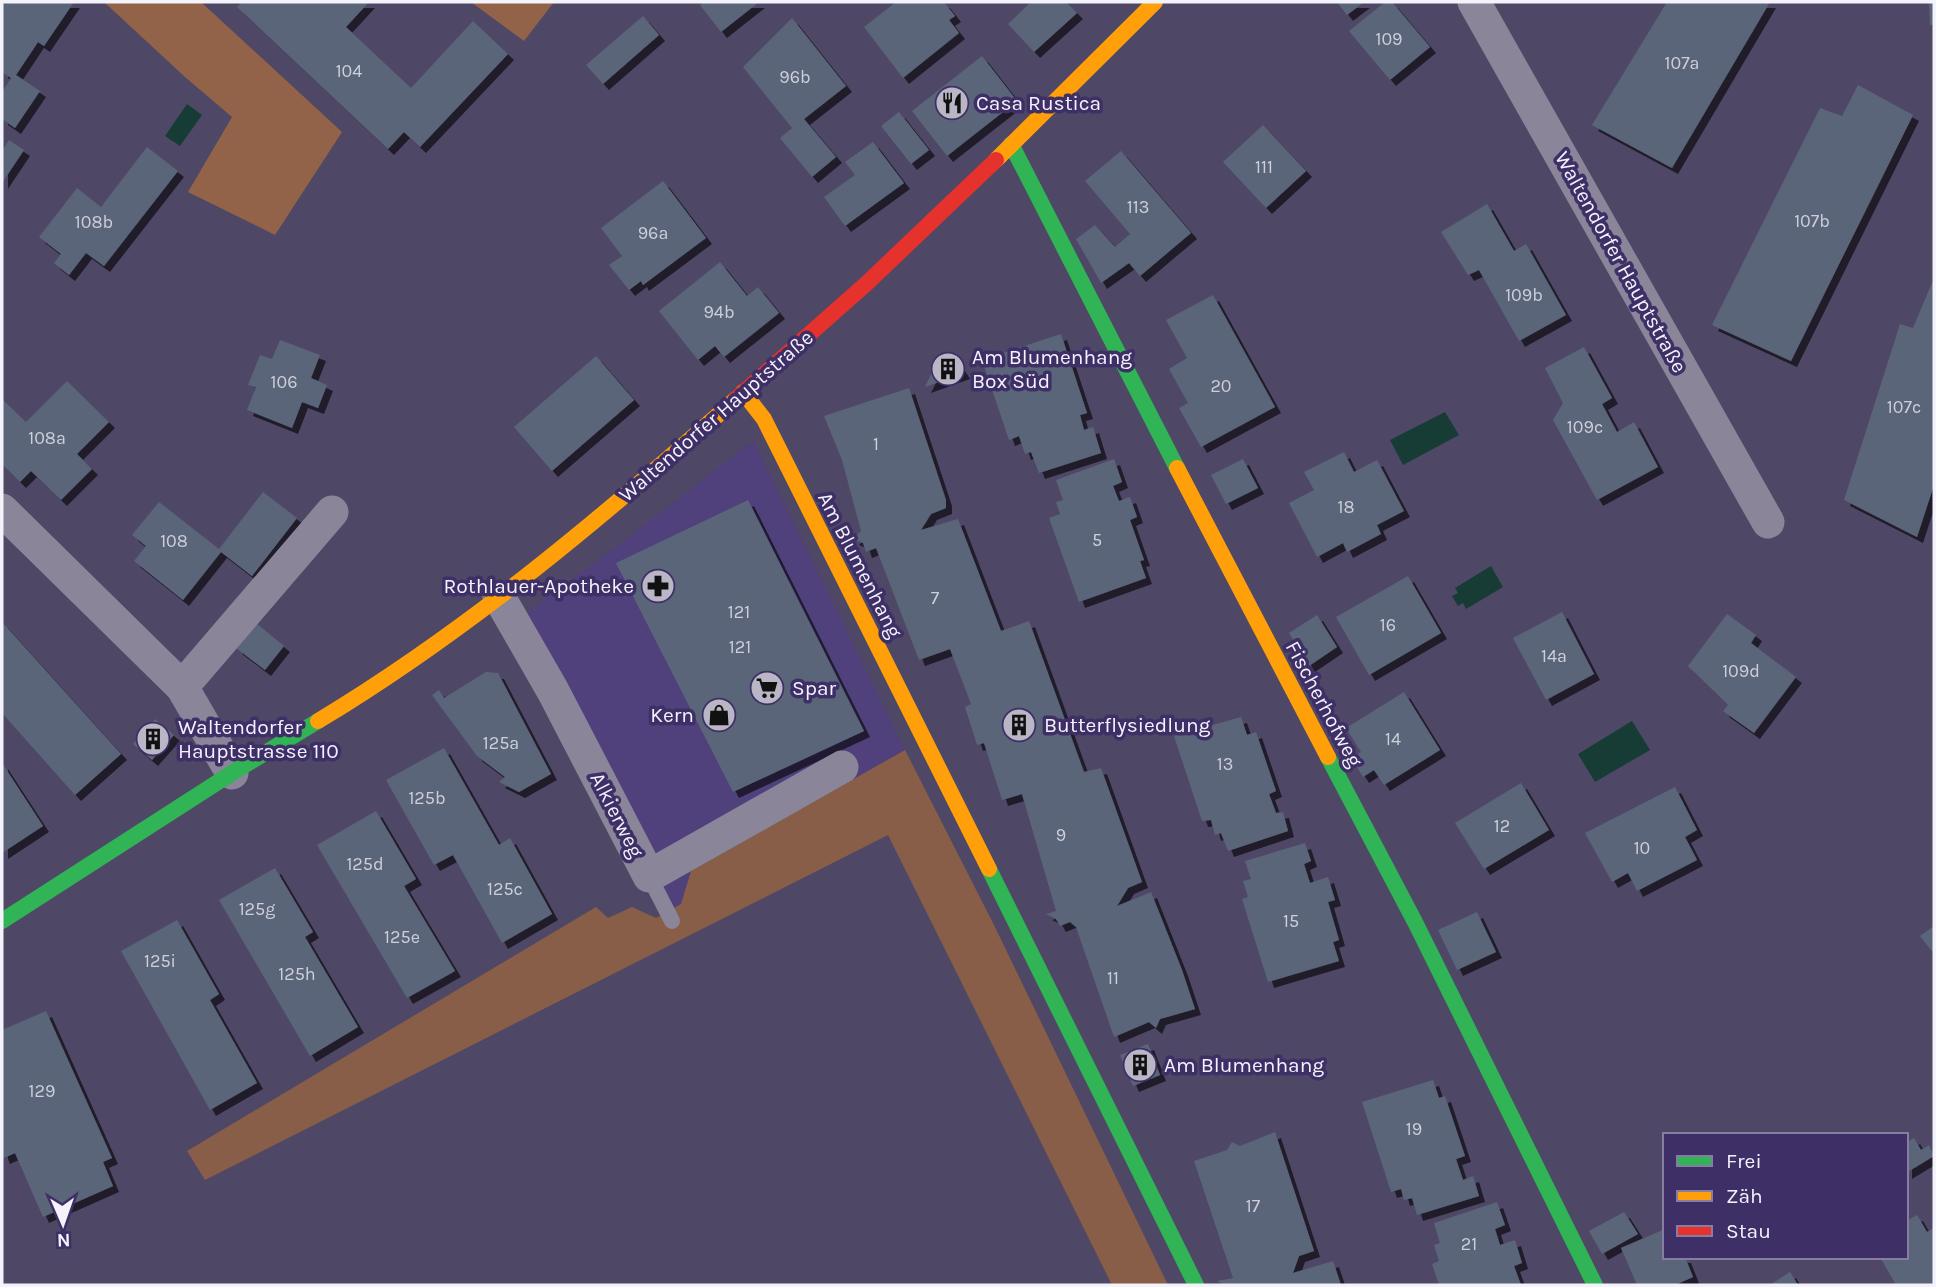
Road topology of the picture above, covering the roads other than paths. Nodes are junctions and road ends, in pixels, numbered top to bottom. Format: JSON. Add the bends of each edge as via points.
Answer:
{"nodes":[{"id":1,"x":1154,"y":2,"type":"edge"},
{"id":2,"x":1474,"y":2,"type":"edge"},
{"id":3,"x":1011,"y":144,"type":"junction"},
{"id":4,"x":743,"y":393,"type":"junction"},
{"id":5,"x":2,"y":510,"type":"edge"},
{"id":6,"x":332,"y":512,"type":"dead end"},
{"id":7,"x":1768,"y":522,"type":"dead end"},
{"id":8,"x":499,"y":597,"type":"junction"},
{"id":9,"x":182,"y":687,"type":"junction"},
{"id":10,"x":842,"y":767,"type":"dead end"},
{"id":11,"x":232,"y":773,"type":"junction"},
{"id":12,"x":649,"y":876,"type":"junction"},
{"id":13,"x":2,"y":920,"type":"edge"},
{"id":14,"x":672,"y":922,"type":"dead end"},
{"id":15,"x":1196,"y":1285,"type":"edge"},
{"id":16,"x":1595,"y":1285,"type":"edge"}],
"edges":[{"from":1,"to":3,"type":"street","name":"Waltendorfer Hauptstraße"},
{"from":2,"to":7,"type":"street","name":"Waltendorfer Hauptstraße"},
{"from":3,"to":4,"type":"street","name":"Waltendorfer Hauptstraße","via":[[866,284]]},
{"from":3,"to":16,"type":"street","name":"Fischerhofweg","via":[[1415,922]]},
{"from":4,"to":8,"type":"street","name":"Waltendorfer Hauptstraße","via":[[631,492]]},
{"from":4,"to":15,"type":"street","name":"Am Blumenhang","via":[[764,419]]},
{"from":5,"to":9,"type":"street"},
{"from":6,"to":9,"type":"street"},
{"from":8,"to":11,"type":"street","name":"Waltendorfer Hauptstraße","via":[[371,689]]},
{"from":8,"to":12,"type":"street","name":"Alkierweg"},
{"from":9,"to":11,"type":"street"},
{"from":10,"to":12,"type":"street","name":"Alkierweg"},
{"from":11,"to":13,"type":"street","name":"Waltendorfer Hauptstraße"},
{"from":12,"to":14,"type":"lane"}]}
